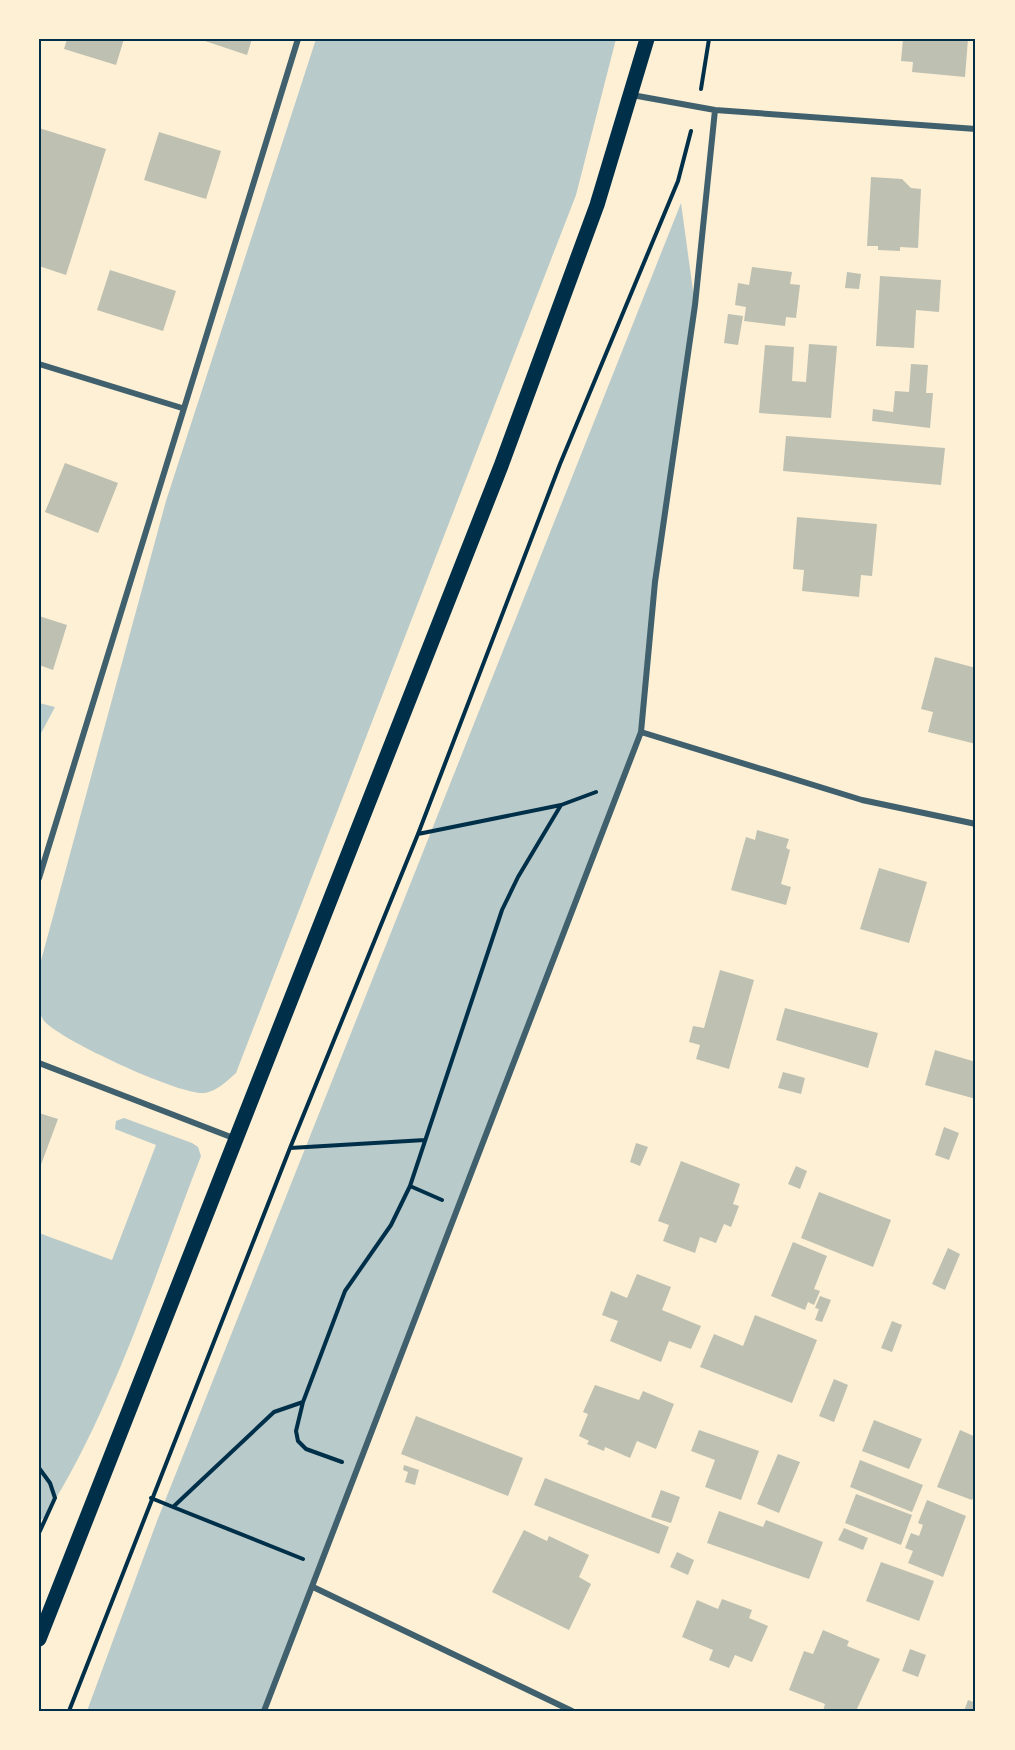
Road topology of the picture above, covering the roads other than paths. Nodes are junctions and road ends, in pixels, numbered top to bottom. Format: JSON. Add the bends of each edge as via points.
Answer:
{"nodes":[{"id":1,"x":298,"y":39,"type":"edge"},
{"id":2,"x":647,"y":39,"type":"edge"},
{"id":3,"x":632,"y":95,"type":"junction"},
{"id":4,"x":715,"y":110,"type":"junction"},
{"id":5,"x":976,"y":129,"type":"edge"},
{"id":6,"x":39,"y":364,"type":"edge"},
{"id":7,"x":182,"y":408,"type":"junction"},
{"id":8,"x":640,"y":732,"type":"junction"},
{"id":9,"x":976,"y":824,"type":"edge"},
{"id":10,"x":39,"y":878,"type":"edge"},
{"id":11,"x":39,"y":1063,"type":"edge"},
{"id":12,"x":236,"y":1140,"type":"junction"},
{"id":13,"x":313,"y":1587,"type":"junction"},
{"id":14,"x":39,"y":1639,"type":"edge"},
{"id":15,"x":264,"y":1711,"type":"edge"},
{"id":16,"x":572,"y":1711,"type":"edge"}],
"edges":[{"from":1,"to":7,"type":"street"},
{"from":2,"to":3,"type":"main road"},
{"from":3,"to":4,"type":"street"},
{"from":3,"to":12,"type":"main road","via":[[562,305]]},
{"from":4,"to":5,"type":"street"},
{"from":4,"to":8,"type":"street","via":[[695,305],[655,582]]},
{"from":6,"to":7,"type":"street"},
{"from":7,"to":10,"type":"street"},
{"from":8,"to":9,"type":"street","via":[[862,801]]},
{"from":8,"to":13,"type":"street"},
{"from":11,"to":12,"type":"street"},
{"from":12,"to":14,"type":"main road"},
{"from":13,"to":15,"type":"street"},
{"from":13,"to":16,"type":"street"}]}
